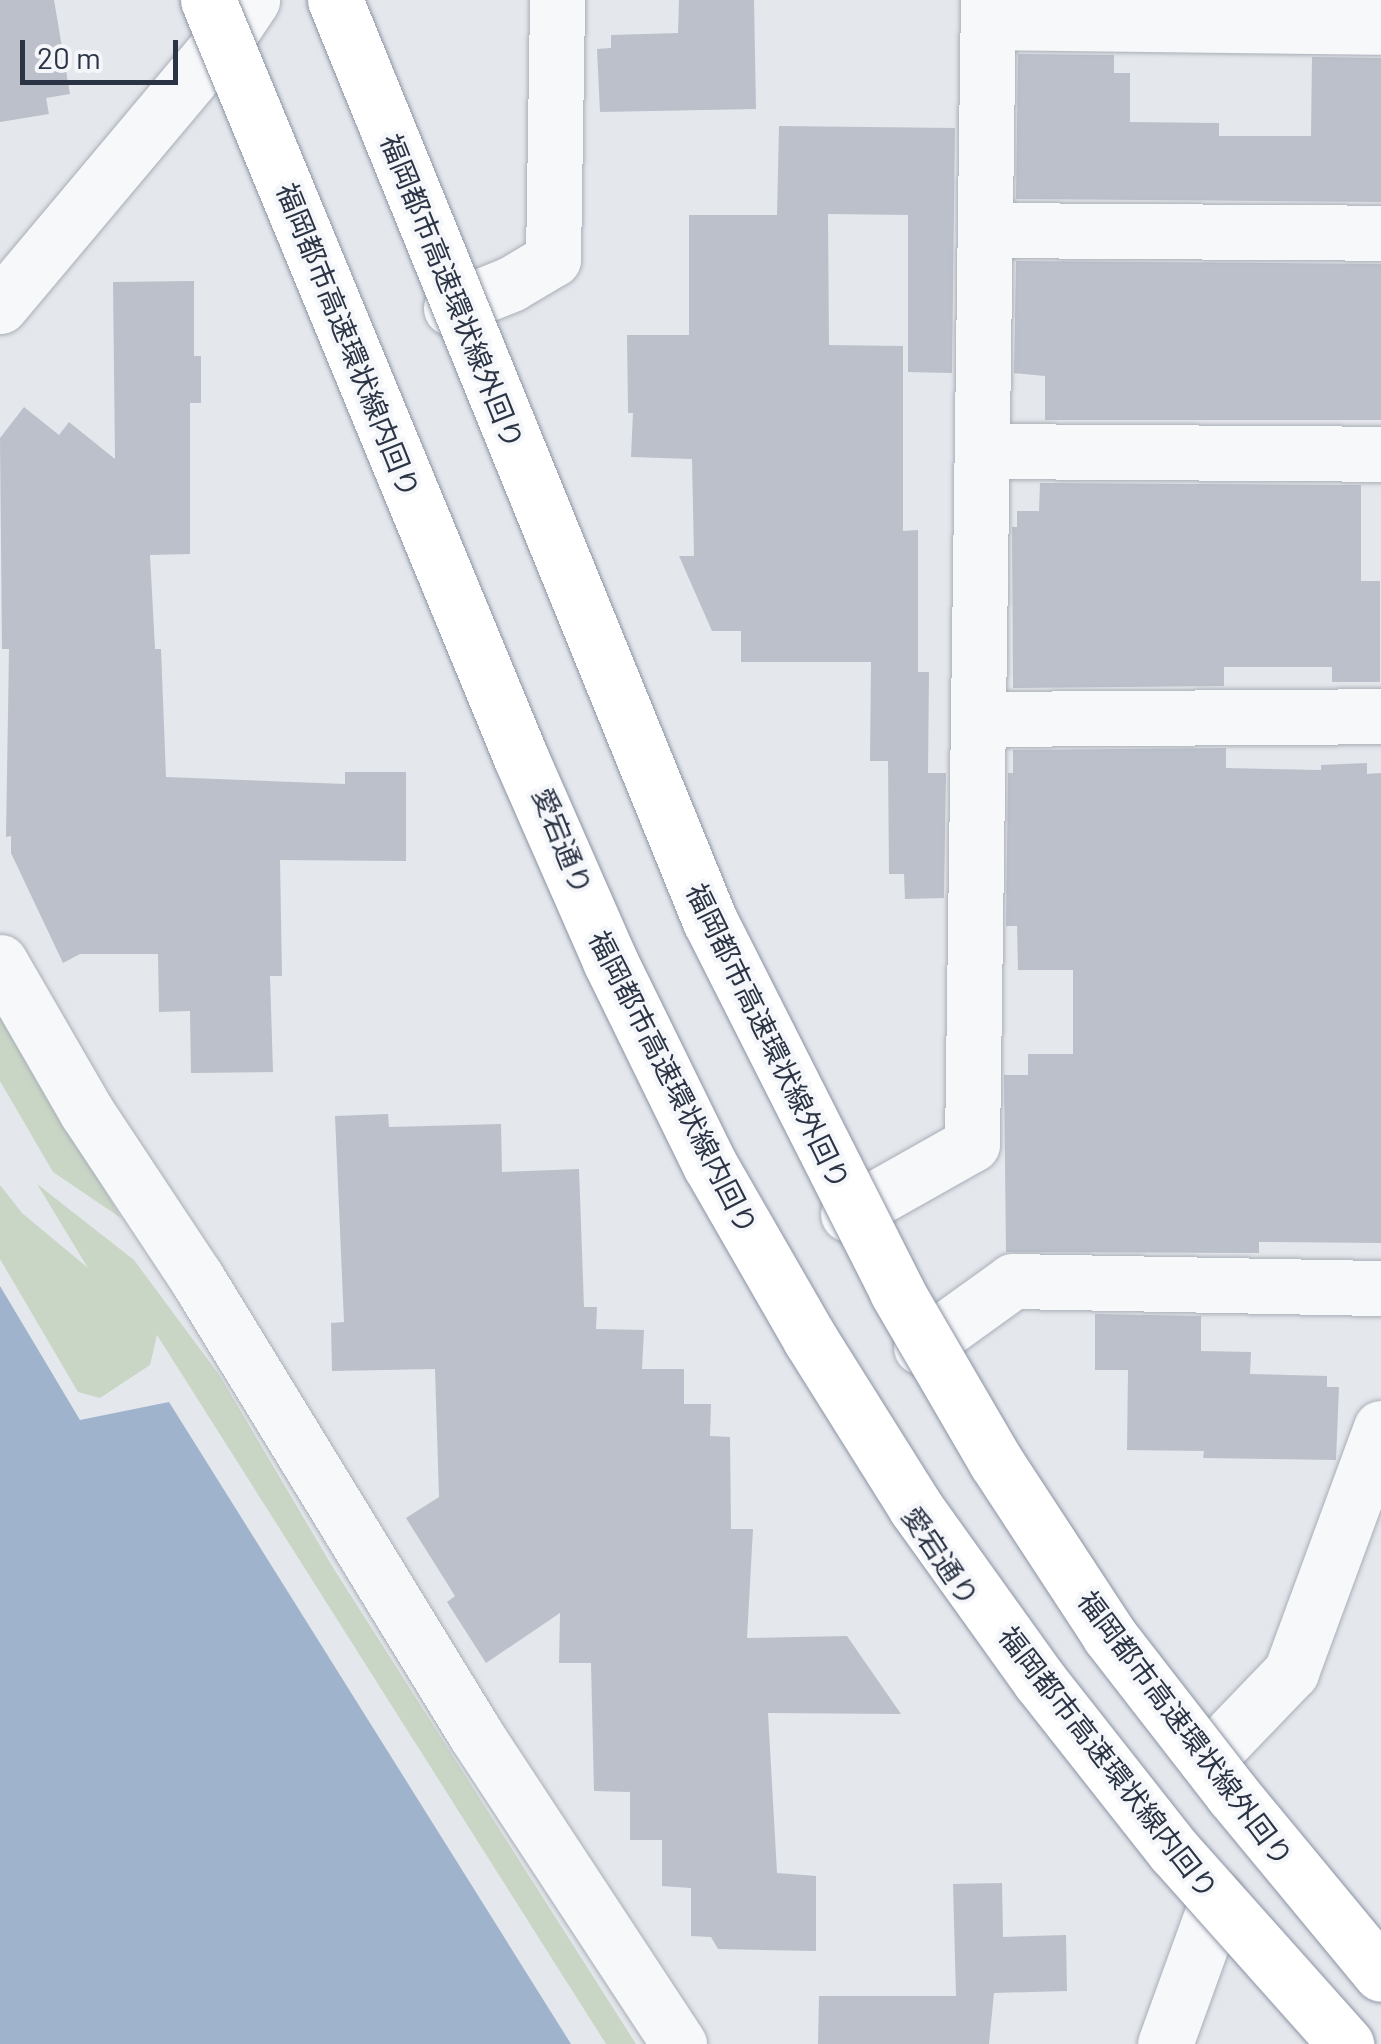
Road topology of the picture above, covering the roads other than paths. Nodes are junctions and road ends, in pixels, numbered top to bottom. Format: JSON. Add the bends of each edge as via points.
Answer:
{"nodes":[{"id":1,"x":325,"y":0,"type":"edge"},
{"id":2,"x":335,"y":0,"type":"edge"},
{"id":3,"x":556,"y":0,"type":"edge"},
{"id":4,"x":228,"y":8,"type":"edge"},
{"id":5,"x":988,"y":11,"type":"edge"},
{"id":6,"x":1381,"y":27,"type":"edge"},
{"id":7,"x":986,"y":230,"type":"junction"},
{"id":8,"x":1381,"y":234,"type":"edge"},
{"id":9,"x":0,"y":306,"type":"edge"},
{"id":10,"x":451,"y":308,"type":"junction"},
{"id":11,"x":982,"y":450,"type":"junction"},
{"id":12,"x":1381,"y":454,"type":"edge"},
{"id":13,"x":1381,"y":716,"type":"edge"},
{"id":14,"x":981,"y":719,"type":"junction"},
{"id":15,"x":0,"y":962,"type":"edge"},
{"id":16,"x":848,"y":1214,"type":"junction"},
{"id":17,"x":1381,"y":1288,"type":"edge"},
{"id":18,"x":921,"y":1347,"type":"junction"},
{"id":19,"x":1381,"y":1428,"type":"edge"},
{"id":20,"x":1215,"y":1751,"type":"junction"},
{"id":21,"x":1218,"y":1900,"type":"junction"},
{"id":22,"x":1381,"y":1934,"type":"edge"},
{"id":23,"x":1381,"y":1974,"type":"edge"},
{"id":24,"x":679,"y":2044,"type":"edge"},
{"id":25,"x":1164,"y":2044,"type":"edge"},
{"id":26,"x":1349,"y":2044,"type":"edge"}],
"edges":[{"from":1,"to":10,"type":"street"},
{"from":2,"to":23,"type":"highway","name":"福岡都市高速環状線外回り","bridge":true,"via":[[710,921],[897,1292],[996,1462],[1109,1635]]},
{"from":3,"to":10,"type":"street","via":[[553,258],[512,284]]},
{"from":4,"to":9,"type":"street"},
{"from":4,"to":21,"type":"street","name":"愛宕通り","via":[[622,986],[741,1231],[855,1426],[1022,1677]]},
{"from":4,"to":26,"type":"highway","name":"福岡都市高速環状線内回り","bridge":true,"via":[[522,758],[610,961],[710,1165],[916,1508],[1040,1681],[1174,1850]]},
{"from":5,"to":6,"type":"street"},
{"from":5,"to":7,"type":"street"},
{"from":7,"to":8,"type":"street"},
{"from":7,"to":11,"type":"street"},
{"from":10,"to":16,"type":"street","via":[[716,948]]},
{"from":11,"to":12,"type":"street"},
{"from":11,"to":14,"type":"street"},
{"from":13,"to":14,"type":"street"},
{"from":14,"to":16,"type":"street","via":[[972,1144]]},
{"from":15,"to":24,"type":"street","via":[[86,1112],[196,1277],[476,1735]]},
{"from":16,"to":18,"type":"street"},
{"from":17,"to":18,"type":"street","via":[[1013,1281]]},
{"from":18,"to":20,"type":"street"},
{"from":19,"to":20,"type":"street","via":[[1290,1672]]},
{"from":20,"to":22,"type":"street"},
{"from":21,"to":25,"type":"street"},
{"from":21,"to":26,"type":"street","name":"愛宕通り"}]}
